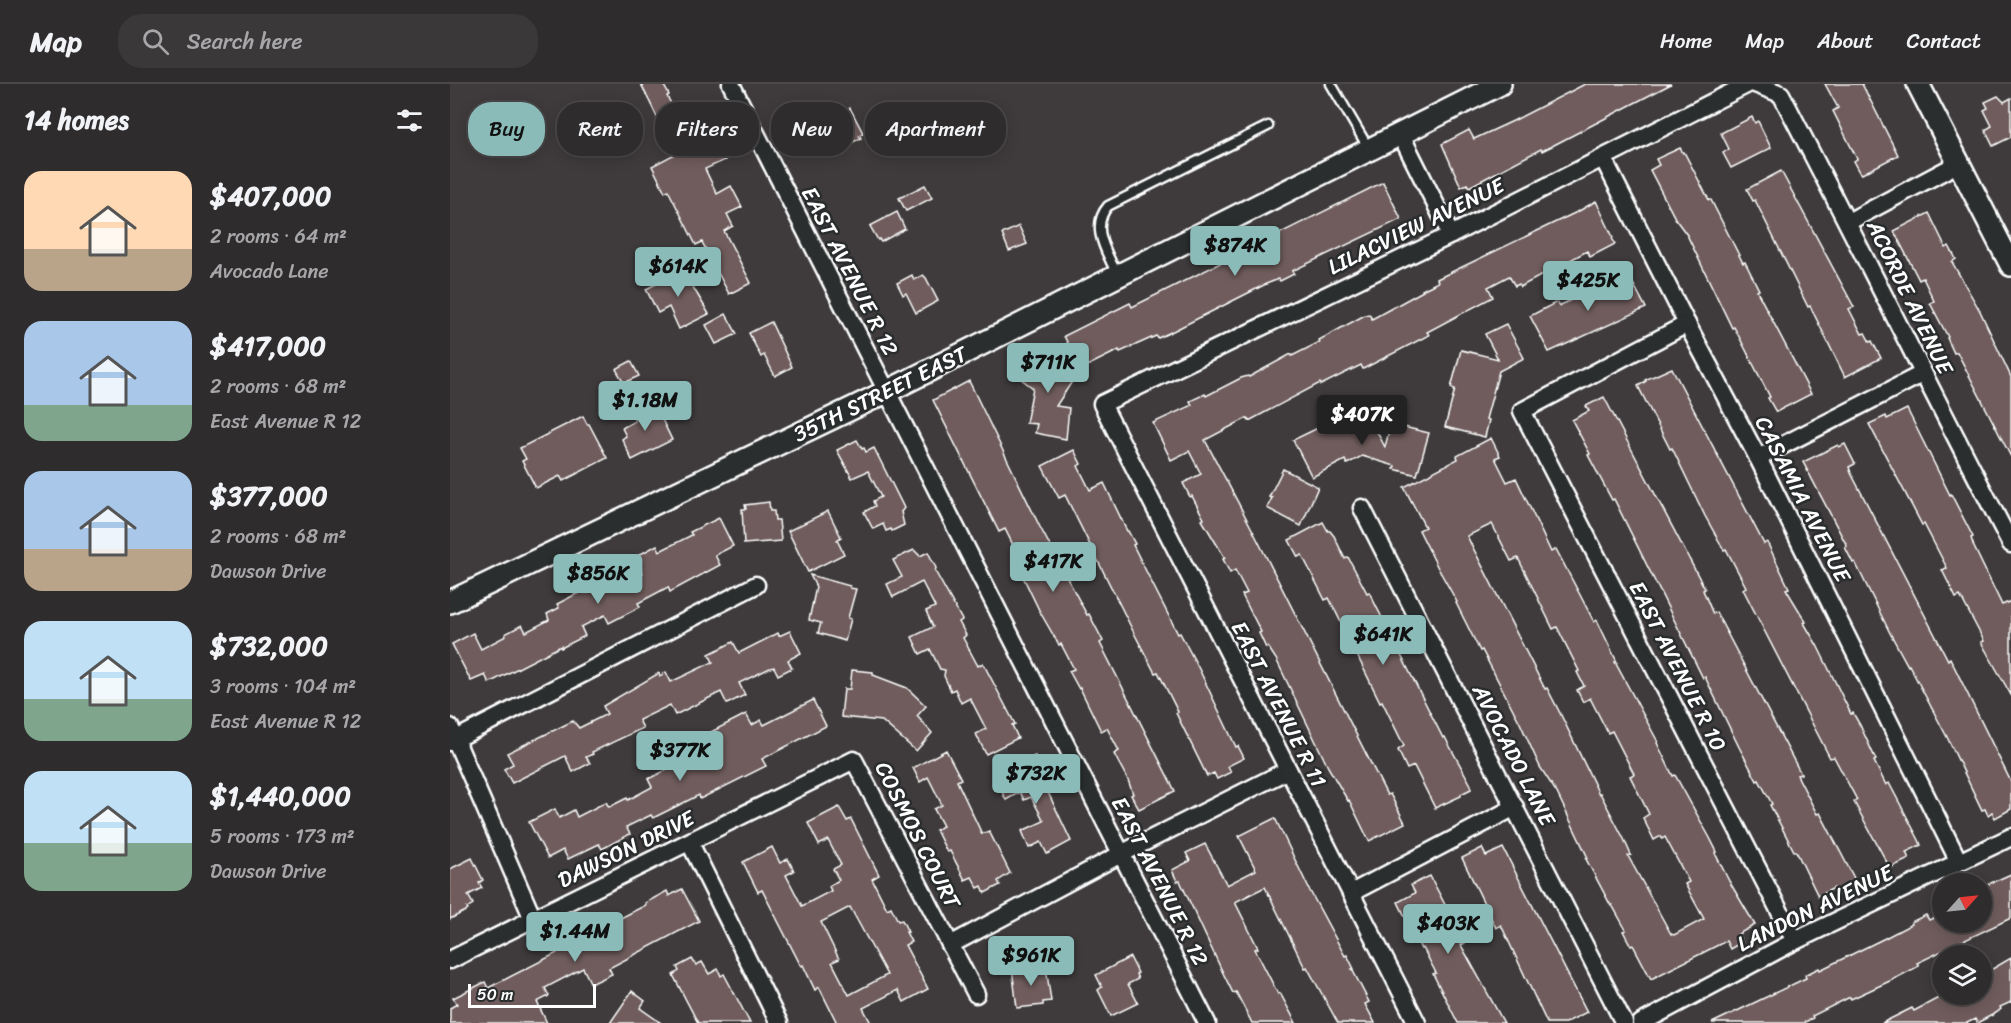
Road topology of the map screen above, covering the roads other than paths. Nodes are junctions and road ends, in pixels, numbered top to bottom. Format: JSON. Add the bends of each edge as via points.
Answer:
{"nodes":[{"id":1,"x":731,"y":84,"type":"edge"},
{"id":2,"x":1331,"y":84,"type":"edge"},
{"id":3,"x":1500,"y":84,"type":"edge"},
{"id":4,"x":1748,"y":84,"type":"edge"},
{"id":5,"x":1755,"y":84,"type":"edge"},
{"id":6,"x":1918,"y":84,"type":"edge"},
{"id":7,"x":1268,"y":126,"type":"dead end"},
{"id":8,"x":1400,"y":133,"type":"junction"},
{"id":9,"x":1369,"y":149,"type":"junction"},
{"id":10,"x":1603,"y":158,"type":"junction"},
{"id":11,"x":1959,"y":163,"type":"junction"},
{"id":12,"x":1848,"y":222,"type":"junction"},
{"id":13,"x":1451,"y":235,"type":"junction"},
{"id":14,"x":2011,"y":265,"type":"edge"},
{"id":15,"x":1118,"y":276,"type":"junction"},
{"id":16,"x":1687,"y":324,"type":"junction"},
{"id":17,"x":1922,"y":374,"type":"junction"},
{"id":18,"x":886,"y":392,"type":"junction"},
{"id":19,"x":1102,"y":404,"type":"joint"},
{"id":20,"x":1758,"y":458,"type":"junction"},
{"id":21,"x":1362,"y":508,"type":"dead end"},
{"id":22,"x":2011,"y":544,"type":"edge"},
{"id":23,"x":756,"y":585,"type":"dead end"},
{"id":24,"x":450,"y":602,"type":"edge"},
{"id":25,"x":452,"y":736,"type":"edge"},
{"id":26,"x":854,"y":760,"type":"joint"},
{"id":27,"x":1288,"y":771,"type":"junction"},
{"id":28,"x":1515,"y":807,"type":"junction"},
{"id":29,"x":2011,"y":837,"type":"edge"},
{"id":30,"x":690,"y":843,"type":"junction"},
{"id":31,"x":1121,"y":854,"type":"junction"},
{"id":32,"x":1959,"y":862,"type":"junction"},
{"id":33,"x":1351,"y":893,"type":"junction"},
{"id":34,"x":533,"y":919,"type":"junction"},
{"id":35,"x":1795,"y":941,"type":"junction"},
{"id":36,"x":950,"y":945,"type":"junction"},
{"id":37,"x":450,"y":960,"type":"edge"},
{"id":38,"x":976,"y":994,"type":"dead end"},
{"id":39,"x":779,"y":1023,"type":"edge"},
{"id":40,"x":1207,"y":1023,"type":"edge"},
{"id":41,"x":1417,"y":1023,"type":"edge"},
{"id":42,"x":1624,"y":1023,"type":"edge"},
{"id":43,"x":1641,"y":1023,"type":"edge"}],
"edges":[{"from":1,"to":18,"type":"street","name":"EAST AVENUE R 12"},
{"from":2,"to":9,"type":"lane"},
{"from":3,"to":8,"type":"street","name":"35TH STREET EAST"},
{"from":4,"to":10,"type":"street","name":"LILACVIEW AVENUE"},
{"from":5,"to":12,"type":"street","name":"ACORDE AVENUE","via":[[1781,94]]},
{"from":6,"to":11,"type":"street"},
{"from":7,"to":15,"type":"lane","via":[[1108,206],[1099,223],[1100,234]]},
{"from":8,"to":9,"type":"street","name":"35TH STREET EAST"},
{"from":8,"to":13,"type":"street"},
{"from":9,"to":15,"type":"street","name":"35TH STREET EAST"},
{"from":10,"to":13,"type":"street","name":"LILACVIEW AVENUE"},
{"from":10,"to":16,"type":"street","name":"CASAMIA AVENUE"},
{"from":11,"to":12,"type":"street"},
{"from":11,"to":14,"type":"street"},
{"from":12,"to":17,"type":"street","name":"ACORDE AVENUE"},
{"from":13,"to":19,"type":"street","name":"LILACVIEW AVENUE"},
{"from":15,"to":18,"type":"street","name":"35TH STREET EAST"},
{"from":16,"to":20,"type":"street","name":"CASAMIA AVENUE"},
{"from":16,"to":35,"type":"street","name":"EAST AVENUE R 10","via":[[1522,411]]},
{"from":17,"to":20,"type":"street"},
{"from":17,"to":22,"type":"street","name":"ACORDE AVENUE"},
{"from":18,"to":24,"type":"street","name":"35TH STREET EAST"},
{"from":18,"to":31,"type":"street","name":"EAST AVENUE R 12"},
{"from":19,"to":27,"type":"street","name":"EAST AVENUE R 11"},
{"from":20,"to":32,"type":"street","name":"CASAMIA AVENUE"},
{"from":21,"to":28,"type":"street","name":"AVOCADO LANE"},
{"from":23,"to":25,"type":"street"},
{"from":25,"to":34,"type":"street"},
{"from":26,"to":30,"type":"street","name":"DAWSON DRIVE"},
{"from":26,"to":36,"type":"street","name":"COSMOS COURT"},
{"from":27,"to":31,"type":"street"},
{"from":27,"to":33,"type":"street","name":"EAST AVENUE R 11"},
{"from":28,"to":33,"type":"street"},
{"from":28,"to":42,"type":"street","name":"AVOCADO LANE"},
{"from":29,"to":32,"type":"street","name":"LANDON AVENUE"},
{"from":30,"to":34,"type":"street","name":"DAWSON DRIVE"},
{"from":30,"to":39,"type":"street"},
{"from":31,"to":36,"type":"street"},
{"from":31,"to":40,"type":"street","name":"EAST AVENUE R 12"},
{"from":32,"to":35,"type":"street","name":"LANDON AVENUE"},
{"from":33,"to":41,"type":"street","name":"EAST AVENUE R 11"},
{"from":34,"to":37,"type":"street","name":"DAWSON DRIVE"},
{"from":35,"to":43,"type":"street","name":"LANDON AVENUE"},
{"from":36,"to":38,"type":"street","name":"COSMOS COURT"}]}
